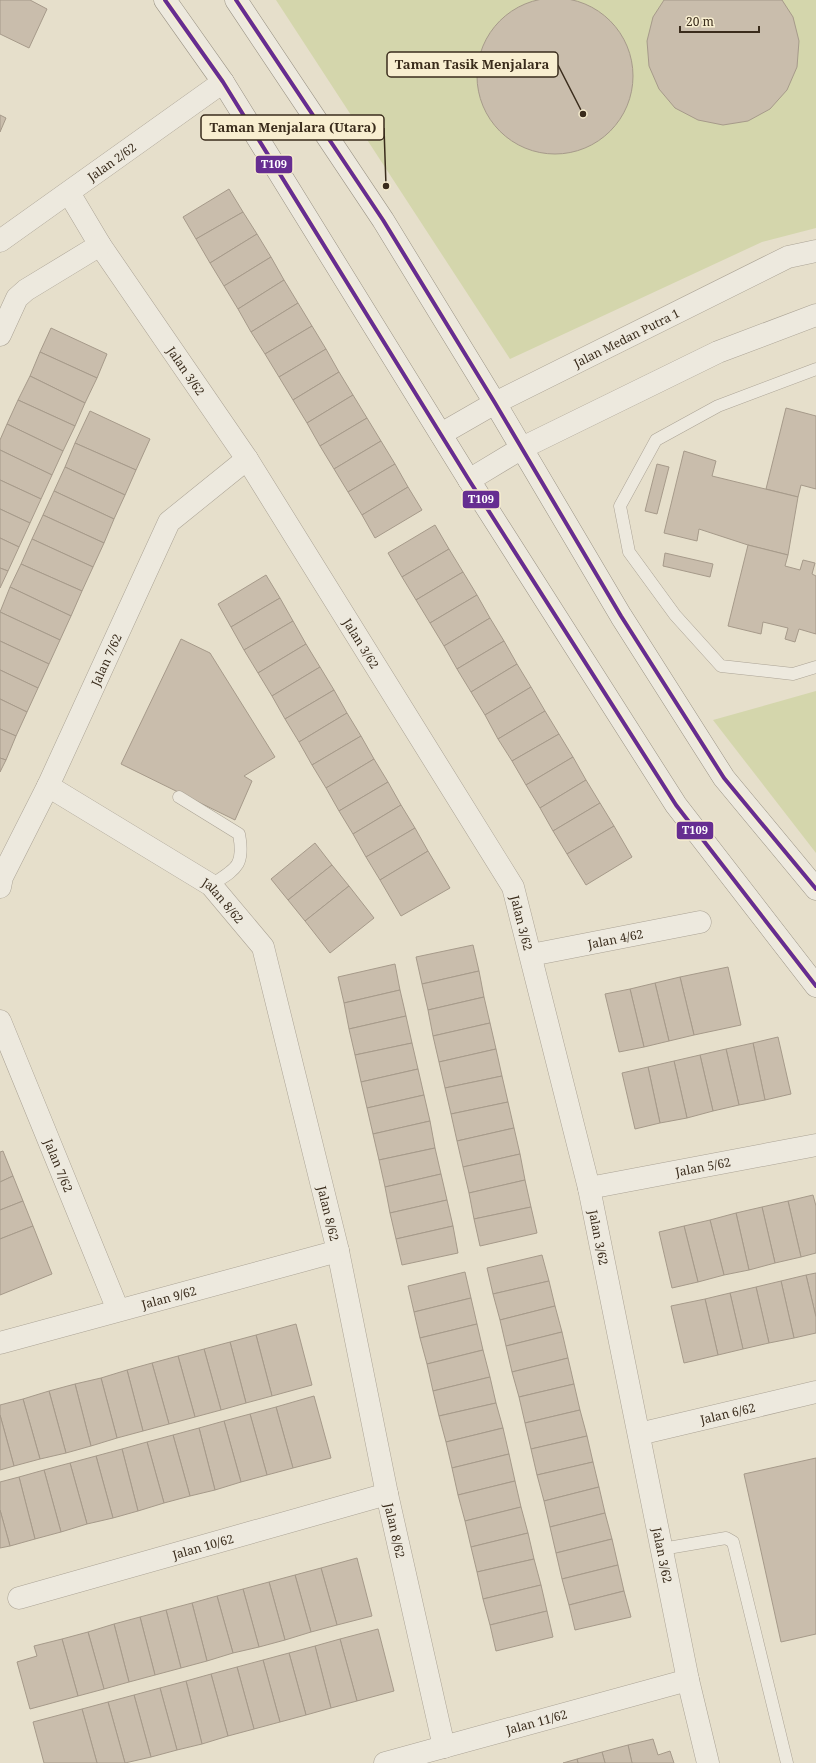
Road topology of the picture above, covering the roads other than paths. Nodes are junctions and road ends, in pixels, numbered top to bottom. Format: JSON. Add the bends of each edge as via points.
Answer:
{"nodes":[{"id":1,"x":165,"y":0,"type":"edge"},
{"id":2,"x":236,"y":0,"type":"edge"},
{"id":3,"x":223,"y":82,"type":"junction"},
{"id":4,"x":69,"y":194,"type":"junction"},
{"id":5,"x":0,"y":242,"type":"edge"},
{"id":6,"x":100,"y":245,"type":"junction"},
{"id":7,"x":816,"y":251,"type":"edge"},
{"id":8,"x":816,"y":315,"type":"edge"},
{"id":9,"x":0,"y":335,"type":"edge"},
{"id":10,"x":816,"y":369,"type":"edge"},
{"id":11,"x":495,"y":403,"type":"junction"},
{"id":12,"x":441,"y":434,"type":"junction"},
{"id":13,"x":522,"y":448,"type":"junction"},
{"id":14,"x":247,"y":459,"type":"junction"},
{"id":15,"x":469,"y":480,"type":"junction"},
{"id":16,"x":816,"y":667,"type":"edge"},
{"id":17,"x":48,"y":786,"type":"junction"},
{"id":18,"x":179,"y":797,"type":"dead end"},
{"id":19,"x":211,"y":885,"type":"junction"},
{"id":20,"x":0,"y":887,"type":"edge"},
{"id":21,"x":816,"y":889,"type":"edge"},
{"id":22,"x":700,"y":922,"type":"dead end"},
{"id":23,"x":531,"y":955,"type":"junction"},
{"id":24,"x":816,"y":986,"type":"edge"},
{"id":25,"x":0,"y":1021,"type":"edge"},
{"id":26,"x":816,"y":1145,"type":"edge"},
{"id":27,"x":589,"y":1188,"type":"junction"},
{"id":28,"x":338,"y":1251,"type":"junction"},
{"id":29,"x":118,"y":1310,"type":"junction"},
{"id":30,"x":0,"y":1343,"type":"edge"},
{"id":31,"x":816,"y":1392,"type":"edge"},
{"id":32,"x":639,"y":1434,"type":"junction"},
{"id":33,"x":387,"y":1494,"type":"junction"},
{"id":34,"x":662,"y":1549,"type":"junction"},
{"id":35,"x":19,"y":1598,"type":"dead end"},
{"id":36,"x":688,"y":1680,"type":"junction"},
{"id":37,"x":444,"y":1747,"type":"junction"},
{"id":38,"x":386,"y":1763,"type":"edge"},
{"id":39,"x":708,"y":1763,"type":"edge"},
{"id":40,"x":787,"y":1763,"type":"edge"}],
"edges":[{"from":1,"to":3,"type":"street"},
{"from":2,"to":11,"type":"street","via":[[382,220]]},
{"from":3,"to":4,"type":"street","name":"Jalan 2/62"},
{"from":3,"to":12,"type":"street"},
{"from":4,"to":5,"type":"street","name":"Jalan 2/62"},
{"from":4,"to":6,"type":"street","name":"Jalan 3/62"},
{"from":6,"to":9,"type":"street","via":[[22,294]]},
{"from":6,"to":14,"type":"street","name":"Jalan 3/62"},
{"from":7,"to":11,"type":"street","name":"Jalan Medan Putra 1","via":[[788,257]]},
{"from":8,"to":13,"type":"street","via":[[718,352]]},
{"from":10,"to":16,"type":"lane","via":[[718,406],[656,440],[620,506],[629,552],[675,615],[721,666],[793,674]]},
{"from":11,"to":12,"type":"street","name":"Jalan Medan Putra 1"},
{"from":11,"to":13,"type":"street"},
{"from":12,"to":15,"type":"street"},
{"from":13,"to":15,"type":"street"},
{"from":13,"to":21,"type":"street","via":[[621,616],[724,778]]},
{"from":14,"to":17,"type":"street","name":"Jalan 7/62","via":[[169,522]]},
{"from":14,"to":23,"type":"street","name":"Jalan 3/62","via":[[513,887]]},
{"from":15,"to":24,"type":"street","via":[[676,805]]},
{"from":17,"to":19,"type":"street","name":"Jalan 8/62"},
{"from":17,"to":20,"type":"street","name":"Jalan 7/62","via":[[2,877]]},
{"from":18,"to":19,"type":"lane","via":[[239,834],[242,851],[238,864],[231,873]]},
{"from":19,"to":28,"type":"street","name":"Jalan 8/62","via":[[263,947]]},
{"from":22,"to":23,"type":"street","name":"Jalan 4/62"},
{"from":23,"to":27,"type":"street","name":"Jalan 3/62"},
{"from":25,"to":29,"type":"street","name":"Jalan 7/62"},
{"from":26,"to":27,"type":"street","name":"Jalan 5/62"},
{"from":27,"to":32,"type":"street","name":"Jalan 3/62"},
{"from":28,"to":29,"type":"street","name":"Jalan 9/62"},
{"from":28,"to":33,"type":"street","name":"Jalan 8/62"},
{"from":29,"to":30,"type":"street","name":"Jalan 9/62"},
{"from":31,"to":32,"type":"street","name":"Jalan 6/62"},
{"from":32,"to":34,"type":"street","name":"Jalan 3/62"},
{"from":33,"to":35,"type":"street","name":"Jalan 10/62"},
{"from":33,"to":37,"type":"street","name":"Jalan 8/62"},
{"from":34,"to":36,"type":"street","name":"Jalan 3/62"},
{"from":34,"to":40,"type":"lane","via":[[726,1538],[733,1542]]},
{"from":36,"to":37,"type":"street","name":"Jalan 11/62"},
{"from":36,"to":39,"type":"street","name":"Jalan 3/62"},
{"from":37,"to":38,"type":"street","name":"Jalan 11/62"}]}
